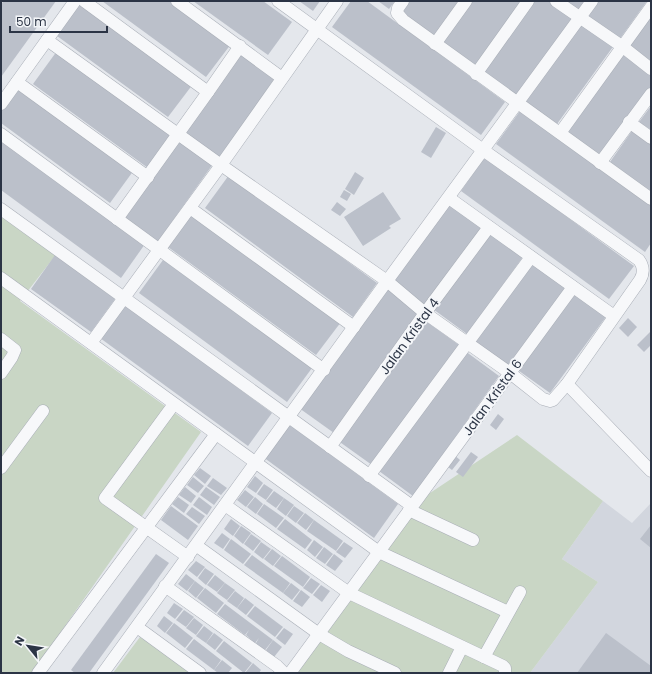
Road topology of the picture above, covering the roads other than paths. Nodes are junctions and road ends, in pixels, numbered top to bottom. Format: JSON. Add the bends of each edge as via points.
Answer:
{"nodes":[{"id":1,"x":75,"y":1,"type":"edge"},
{"id":2,"x":84,"y":1,"type":"edge"},
{"id":3,"x":177,"y":1,"type":"edge"},
{"id":4,"x":278,"y":1,"type":"edge"},
{"id":5,"x":337,"y":1,"type":"edge"},
{"id":6,"x":403,"y":1,"type":"edge"},
{"id":7,"x":466,"y":1,"type":"edge"},
{"id":8,"x":528,"y":1,"type":"edge"},
{"id":9,"x":556,"y":1,"type":"edge"},
{"id":10,"x":592,"y":1,"type":"edge"},
{"id":11,"x":651,"y":7,"type":"edge"},
{"id":12,"x":580,"y":18,"type":"junction"},
{"id":13,"x":317,"y":28,"type":"junction"},
{"id":14,"x":47,"y":40,"type":"junction"},
{"id":15,"x":435,"y":44,"type":"junction"},
{"id":16,"x":240,"y":46,"type":"junction"},
{"id":17,"x":623,"y":47,"type":"junction"},
{"id":18,"x":651,"y":69,"type":"edge"},
{"id":19,"x":476,"y":74,"type":"junction"},
{"id":20,"x":282,"y":78,"type":"junction"},
{"id":21,"x":17,"y":82,"type":"junction"},
{"id":22,"x":208,"y":92,"type":"junction"},
{"id":23,"x":651,"y":94,"type":"edge"},
{"id":24,"x":517,"y":103,"type":"junction"},
{"id":25,"x":1,"y":104,"type":"edge"},
{"id":26,"x":629,"y":122,"type":"junction"},
{"id":27,"x":560,"y":133,"type":"junction"},
{"id":28,"x":1,"y":134,"type":"edge"},
{"id":29,"x":178,"y":134,"type":"junction"},
{"id":30,"x":651,"y":138,"type":"edge"},
{"id":31,"x":483,"y":150,"type":"junction"},
{"id":32,"x":600,"y":163,"type":"junction"},
{"id":33,"x":221,"y":165,"type":"junction"},
{"id":34,"x":148,"y":178,"type":"junction"},
{"id":35,"x":449,"y":198,"type":"junction"},
{"id":36,"x":651,"y":200,"type":"edge"},
{"id":37,"x":190,"y":208,"type":"junction"},
{"id":38,"x":1,"y":209,"type":"edge"},
{"id":39,"x":117,"y":219,"type":"junction"},
{"id":40,"x":489,"y":227,"type":"junction"},
{"id":41,"x":160,"y":250,"type":"junction"},
{"id":42,"x":531,"y":257,"type":"junction"},
{"id":43,"x":1,"y":278,"type":"edge"},
{"id":44,"x":387,"y":281,"type":"junction"},
{"id":45,"x":573,"y":287,"type":"junction"},
{"id":46,"x":124,"y":297,"type":"junction"},
{"id":47,"x":425,"y":313,"type":"junction"},
{"id":48,"x":614,"y":316,"type":"junction"},
{"id":49,"x":354,"y":327,"type":"junction"},
{"id":50,"x":1,"y":339,"type":"edge"},
{"id":51,"x":91,"y":343,"type":"junction"},
{"id":52,"x":467,"y":343,"type":"junction"},
{"id":53,"x":324,"y":370,"type":"junction"},
{"id":54,"x":1,"y":373,"type":"edge"},
{"id":55,"x":510,"y":373,"type":"junction"},
{"id":56,"x":567,"y":384,"type":"junction"},
{"id":57,"x":174,"y":404,"type":"junction"},
{"id":58,"x":43,"y":411,"type":"dead end"},
{"id":59,"x":289,"y":416,"type":"junction"},
{"id":60,"x":216,"y":434,"type":"junction"},
{"id":61,"x":330,"y":447,"type":"junction"},
{"id":62,"x":256,"y":464,"type":"junction"},
{"id":63,"x":1,"y":468,"type":"edge"},
{"id":64,"x":651,"y":471,"type":"edge"},
{"id":65,"x":369,"y":476,"type":"junction"},
{"id":66,"x":226,"y":505,"type":"junction"},
{"id":67,"x":411,"y":508,"type":"junction"},
{"id":68,"x":147,"y":527,"type":"junction"},
{"id":69,"x":473,"y":540,"type":"dead end"},
{"id":70,"x":197,"y":546,"type":"junction"},
{"id":71,"x":379,"y":552,"type":"junction"},
{"id":72,"x":188,"y":557,"type":"junction"},
{"id":73,"x":165,"y":586,"type":"junction"},
{"id":74,"x":520,"y":592,"type":"dead end"},
{"id":75,"x":349,"y":593,"type":"junction"},
{"id":76,"x":508,"y":612,"type":"junction"},
{"id":77,"x":138,"y":626,"type":"junction"},
{"id":78,"x":319,"y":634,"type":"junction"},
{"id":79,"x":462,"y":646,"type":"junction"},
{"id":80,"x":484,"y":657,"type":"junction"},
{"id":81,"x":108,"y":671,"type":"edge"},
{"id":82,"x":38,"y":673,"type":"edge"},
{"id":83,"x":200,"y":673,"type":"edge"},
{"id":84,"x":284,"y":673,"type":"edge"},
{"id":85,"x":290,"y":673,"type":"edge"},
{"id":86,"x":395,"y":673,"type":"edge"},
{"id":87,"x":449,"y":673,"type":"edge"},
{"id":88,"x":505,"y":673,"type":"edge"}],
"edges":[{"from":1,"to":14,"type":"street"},
{"from":2,"to":22,"type":"street"},
{"from":3,"to":16,"type":"street"},
{"from":4,"to":13,"type":"street"},
{"from":5,"to":13,"type":"street"},
{"from":6,"to":15,"type":"street","via":[[398,8],[399,17]]},
{"from":7,"to":15,"type":"street"},
{"from":8,"to":19,"type":"street"},
{"from":9,"to":12,"type":"street"},
{"from":10,"to":12,"type":"street"},
{"from":11,"to":17,"type":"street"},
{"from":12,"to":17,"type":"street"},
{"from":12,"to":24,"type":"street"},
{"from":13,"to":20,"type":"street"},
{"from":13,"to":31,"type":"street"},
{"from":14,"to":21,"type":"street"},
{"from":14,"to":29,"type":"street"},
{"from":15,"to":19,"type":"street"},
{"from":16,"to":20,"type":"street"},
{"from":16,"to":22,"type":"street"},
{"from":17,"to":18,"type":"street"},
{"from":17,"to":27,"type":"street"},
{"from":19,"to":24,"type":"street"},
{"from":20,"to":33,"type":"street"},
{"from":21,"to":25,"type":"street"},
{"from":21,"to":34,"type":"street"},
{"from":22,"to":29,"type":"street"},
{"from":23,"to":26,"type":"street"},
{"from":24,"to":27,"type":"street"},
{"from":24,"to":31,"type":"street"},
{"from":26,"to":30,"type":"street"},
{"from":26,"to":32,"type":"street"},
{"from":27,"to":32,"type":"street"},
{"from":28,"to":39,"type":"street"},
{"from":29,"to":33,"type":"street"},
{"from":29,"to":34,"type":"street"},
{"from":31,"to":35,"type":"street"},
{"from":31,"to":48,"type":"street","via":[[639,260],[643,275]]},
{"from":32,"to":36,"type":"street"},
{"from":33,"to":37,"type":"street"},
{"from":33,"to":44,"type":"street"},
{"from":34,"to":39,"type":"street"},
{"from":35,"to":40,"type":"street"},
{"from":35,"to":44,"type":"street"},
{"from":37,"to":41,"type":"street"},
{"from":37,"to":49,"type":"street"},
{"from":38,"to":46,"type":"street"},
{"from":39,"to":41,"type":"street"},
{"from":40,"to":42,"type":"street"},
{"from":40,"to":47,"type":"street","name":"Jalan Kristal 4"},
{"from":41,"to":46,"type":"street"},
{"from":41,"to":53,"type":"street"},
{"from":42,"to":45,"type":"street"},
{"from":42,"to":52,"type":"street"},
{"from":43,"to":51,"type":"street"},
{"from":44,"to":47,"type":"street"},
{"from":44,"to":49,"type":"street"},
{"from":45,"to":48,"type":"street"},
{"from":45,"to":55,"type":"street","name":"Jalan Kristal 6"},
{"from":46,"to":51,"type":"street"},
{"from":46,"to":59,"type":"street"},
{"from":47,"to":52,"type":"street"},
{"from":47,"to":61,"type":"street","name":"Jalan Kristal 4"},
{"from":48,"to":56,"type":"street"},
{"from":49,"to":53,"type":"street"},
{"from":50,"to":54,"type":"street","via":[[15,350]]},
{"from":51,"to":57,"type":"street"},
{"from":52,"to":55,"type":"street"},
{"from":52,"to":65,"type":"street"},
{"from":53,"to":59,"type":"street"},
{"from":55,"to":56,"type":"street","via":[[543,399],[550,401]]},
{"from":55,"to":67,"type":"street","name":"Jalan Kristal 6"},
{"from":56,"to":64,"type":"street"},
{"from":57,"to":60,"type":"street"},
{"from":57,"to":68,"type":"street","via":[[105,498]]},
{"from":58,"to":63,"type":"street"},
{"from":59,"to":61,"type":"street"},
{"from":59,"to":62,"type":"street"},
{"from":60,"to":62,"type":"street"},
{"from":60,"to":68,"type":"street"},
{"from":61,"to":65,"type":"street"},
{"from":62,"to":66,"type":"street"},
{"from":62,"to":71,"type":"street"},
{"from":65,"to":67,"type":"street"},
{"from":66,"to":70,"type":"street"},
{"from":66,"to":75,"type":"street"},
{"from":67,"to":69,"type":"street"},
{"from":67,"to":71,"type":"street","name":"Jalan Kristal 6"},
{"from":68,"to":72,"type":"street"},
{"from":68,"to":82,"type":"street"},
{"from":70,"to":72,"type":"street"},
{"from":70,"to":78,"type":"street"},
{"from":71,"to":75,"type":"street","name":"Jalan Kristal 6"},
{"from":71,"to":76,"type":"street"},
{"from":72,"to":73,"type":"street"},
{"from":73,"to":77,"type":"street"},
{"from":73,"to":84,"type":"street"},
{"from":74,"to":76,"type":"street"},
{"from":75,"to":78,"type":"street","name":"Jalan Kristal 6"},
{"from":75,"to":79,"type":"street"},
{"from":76,"to":80,"type":"street"},
{"from":77,"to":81,"type":"street"},
{"from":77,"to":83,"type":"street"},
{"from":78,"to":85,"type":"street","name":"Jalan Kristal 6"},
{"from":78,"to":86,"type":"street"},
{"from":79,"to":80,"type":"street"},
{"from":79,"to":87,"type":"street"},
{"from":80,"to":88,"type":"street","via":[[503,666]]}]}
